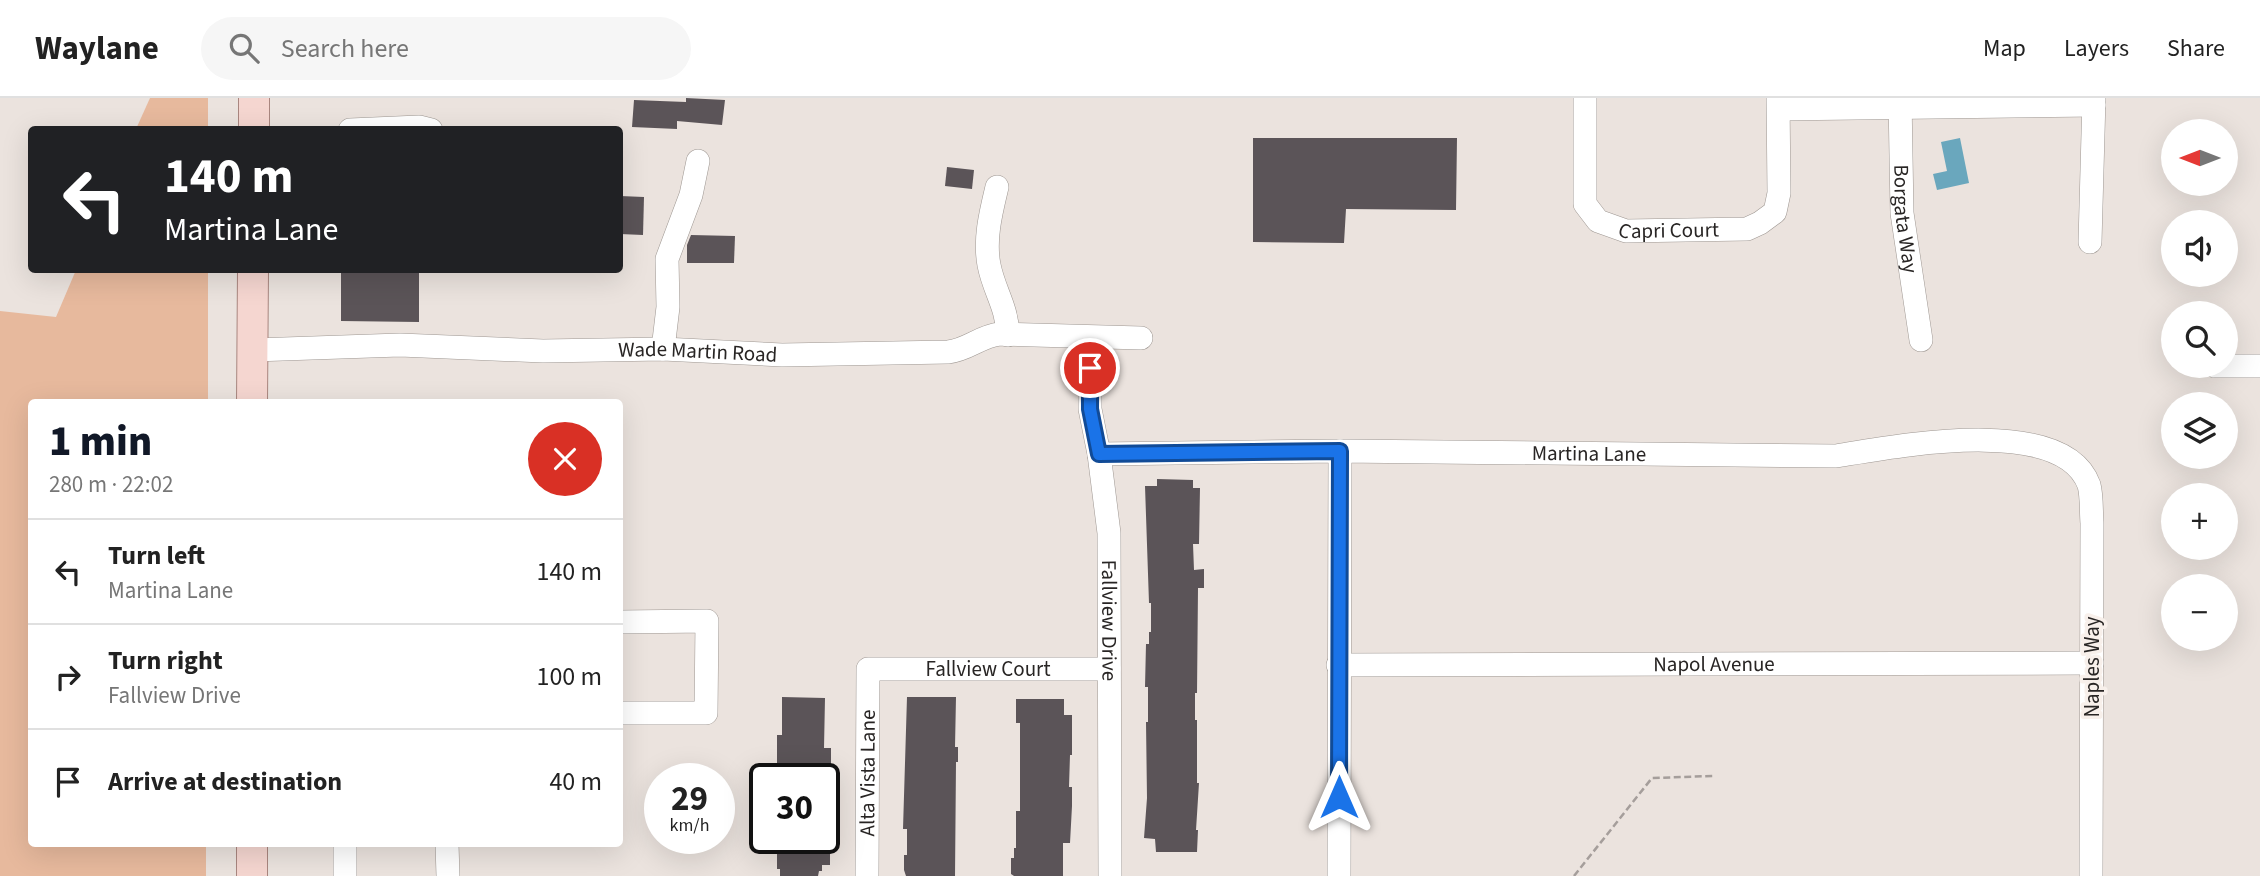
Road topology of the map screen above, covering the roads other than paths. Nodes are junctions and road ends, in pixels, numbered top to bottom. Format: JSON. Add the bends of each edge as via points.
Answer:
{"nodes":[{"id":1,"x":254,"y":98,"type":"edge"},
{"id":2,"x":1585,"y":98,"type":"edge"},
{"id":3,"x":2094,"y":102,"type":"edge"},
{"id":4,"x":1779,"y":103,"type":"edge"},
{"id":5,"x":1900,"y":103,"type":"edge"},
{"id":6,"x":254,"y":126,"type":"edge"},
{"id":7,"x":698,"y":161,"type":"dead end"},
{"id":8,"x":997,"y":187,"type":"dead end"},
{"id":9,"x":2090,"y":242,"type":"dead end"},
{"id":10,"x":253,"y":273,"type":"edge"},
{"id":11,"x":1008,"y":335,"type":"junction"},
{"id":12,"x":1141,"y":338,"type":"dead end"},
{"id":13,"x":1921,"y":340,"type":"dead end"},
{"id":14,"x":663,"y":349,"type":"junction"},
{"id":15,"x":252,"y":350,"type":"junction"},
{"id":16,"x":2238,"y":366,"type":"edge"},
{"id":17,"x":2260,"y":366,"type":"edge"},
{"id":18,"x":1090,"y":368,"type":"dead end"},
{"id":19,"x":252,"y":399,"type":"edge"},
{"id":20,"x":1340,"y":451,"type":"junction"},
{"id":21,"x":1099,"y":454,"type":"junction"},
{"id":22,"x":2074,"y":464,"type":"joint"},
{"id":23,"x":623,"y":622,"type":"edge"},
{"id":24,"x":2092,"y":663,"type":"junction"},
{"id":25,"x":1338,"y":665,"type":"junction"},
{"id":26,"x":868,"y":669,"type":"joint"},
{"id":27,"x":1109,"y":669,"type":"junction"},
{"id":28,"x":623,"y":713,"type":"edge"},
{"id":29,"x":252,"y":847,"type":"edge"},
{"id":30,"x":345,"y":847,"type":"edge"},
{"id":31,"x":447,"y":847,"type":"edge"},
{"id":32,"x":252,"y":876,"type":"edge"},
{"id":33,"x":345,"y":876,"type":"edge"},
{"id":34,"x":448,"y":876,"type":"edge"},
{"id":35,"x":867,"y":876,"type":"edge"},
{"id":36,"x":1109,"y":876,"type":"edge"},
{"id":37,"x":1339,"y":876,"type":"edge"},
{"id":38,"x":2091,"y":876,"type":"edge"}],
"edges":[{"from":1,"to":6,"type":"main road"},
{"from":2,"to":4,"type":"street","name":"Capri Court","via":[[1585,204],[1598,221],[1626,231],[1747,229],[1775,212]]},
{"from":3,"to":5,"type":"street"},
{"from":3,"to":9,"type":"street"},
{"from":4,"to":5,"type":"street"},
{"from":5,"to":13,"type":"street","name":"Borgata Way","via":[[1902,212]]},
{"from":7,"to":14,"type":"street","via":[[691,195],[667,259]]},
{"from":8,"to":11,"type":"street","via":[[987,238],[989,266],[1005,307]]},
{"from":10,"to":15,"type":"main road"},
{"from":11,"to":12,"type":"street","name":"Wade Martin Road"},
{"from":11,"to":14,"type":"street","name":"Wade Martin Road","via":[[988,335],[963,350],[948,352],[782,355]]},
{"from":14,"to":15,"type":"street","name":"Wade Martin Road","via":[[543,351],[400,345]]},
{"from":15,"to":19,"type":"main road"},
{"from":16,"to":17,"type":"street"},
{"from":18,"to":21,"type":"street","name":"Fallview Drive","via":[[1090,409]]},
{"from":20,"to":21,"type":"street","name":"Martina Lane"},
{"from":20,"to":22,"type":"street","name":"Martina Lane","via":[[1836,456],[1915,443],[1989,439],[2053,451]]},
{"from":20,"to":25,"type":"street"},
{"from":21,"to":27,"type":"street","name":"Fallview Drive","via":[[1110,533]]},
{"from":22,"to":24,"type":"street","name":"Naples Way","via":[[2088,485],[2092,523]]},
{"from":23,"to":28,"type":"street","via":[[707,621],[706,713]]},
{"from":24,"to":25,"type":"street","name":"Napol Avenue"},
{"from":24,"to":38,"type":"street","name":"Naples Way"},
{"from":25,"to":37,"type":"street"},
{"from":26,"to":27,"type":"street","name":"Fallview Court"},
{"from":26,"to":35,"type":"street","name":"Alta Vista Lane"},
{"from":27,"to":36,"type":"street","name":"Fallview Drive"},
{"from":29,"to":32,"type":"main road"},
{"from":30,"to":33,"type":"street"},
{"from":31,"to":34,"type":"street"}]}
